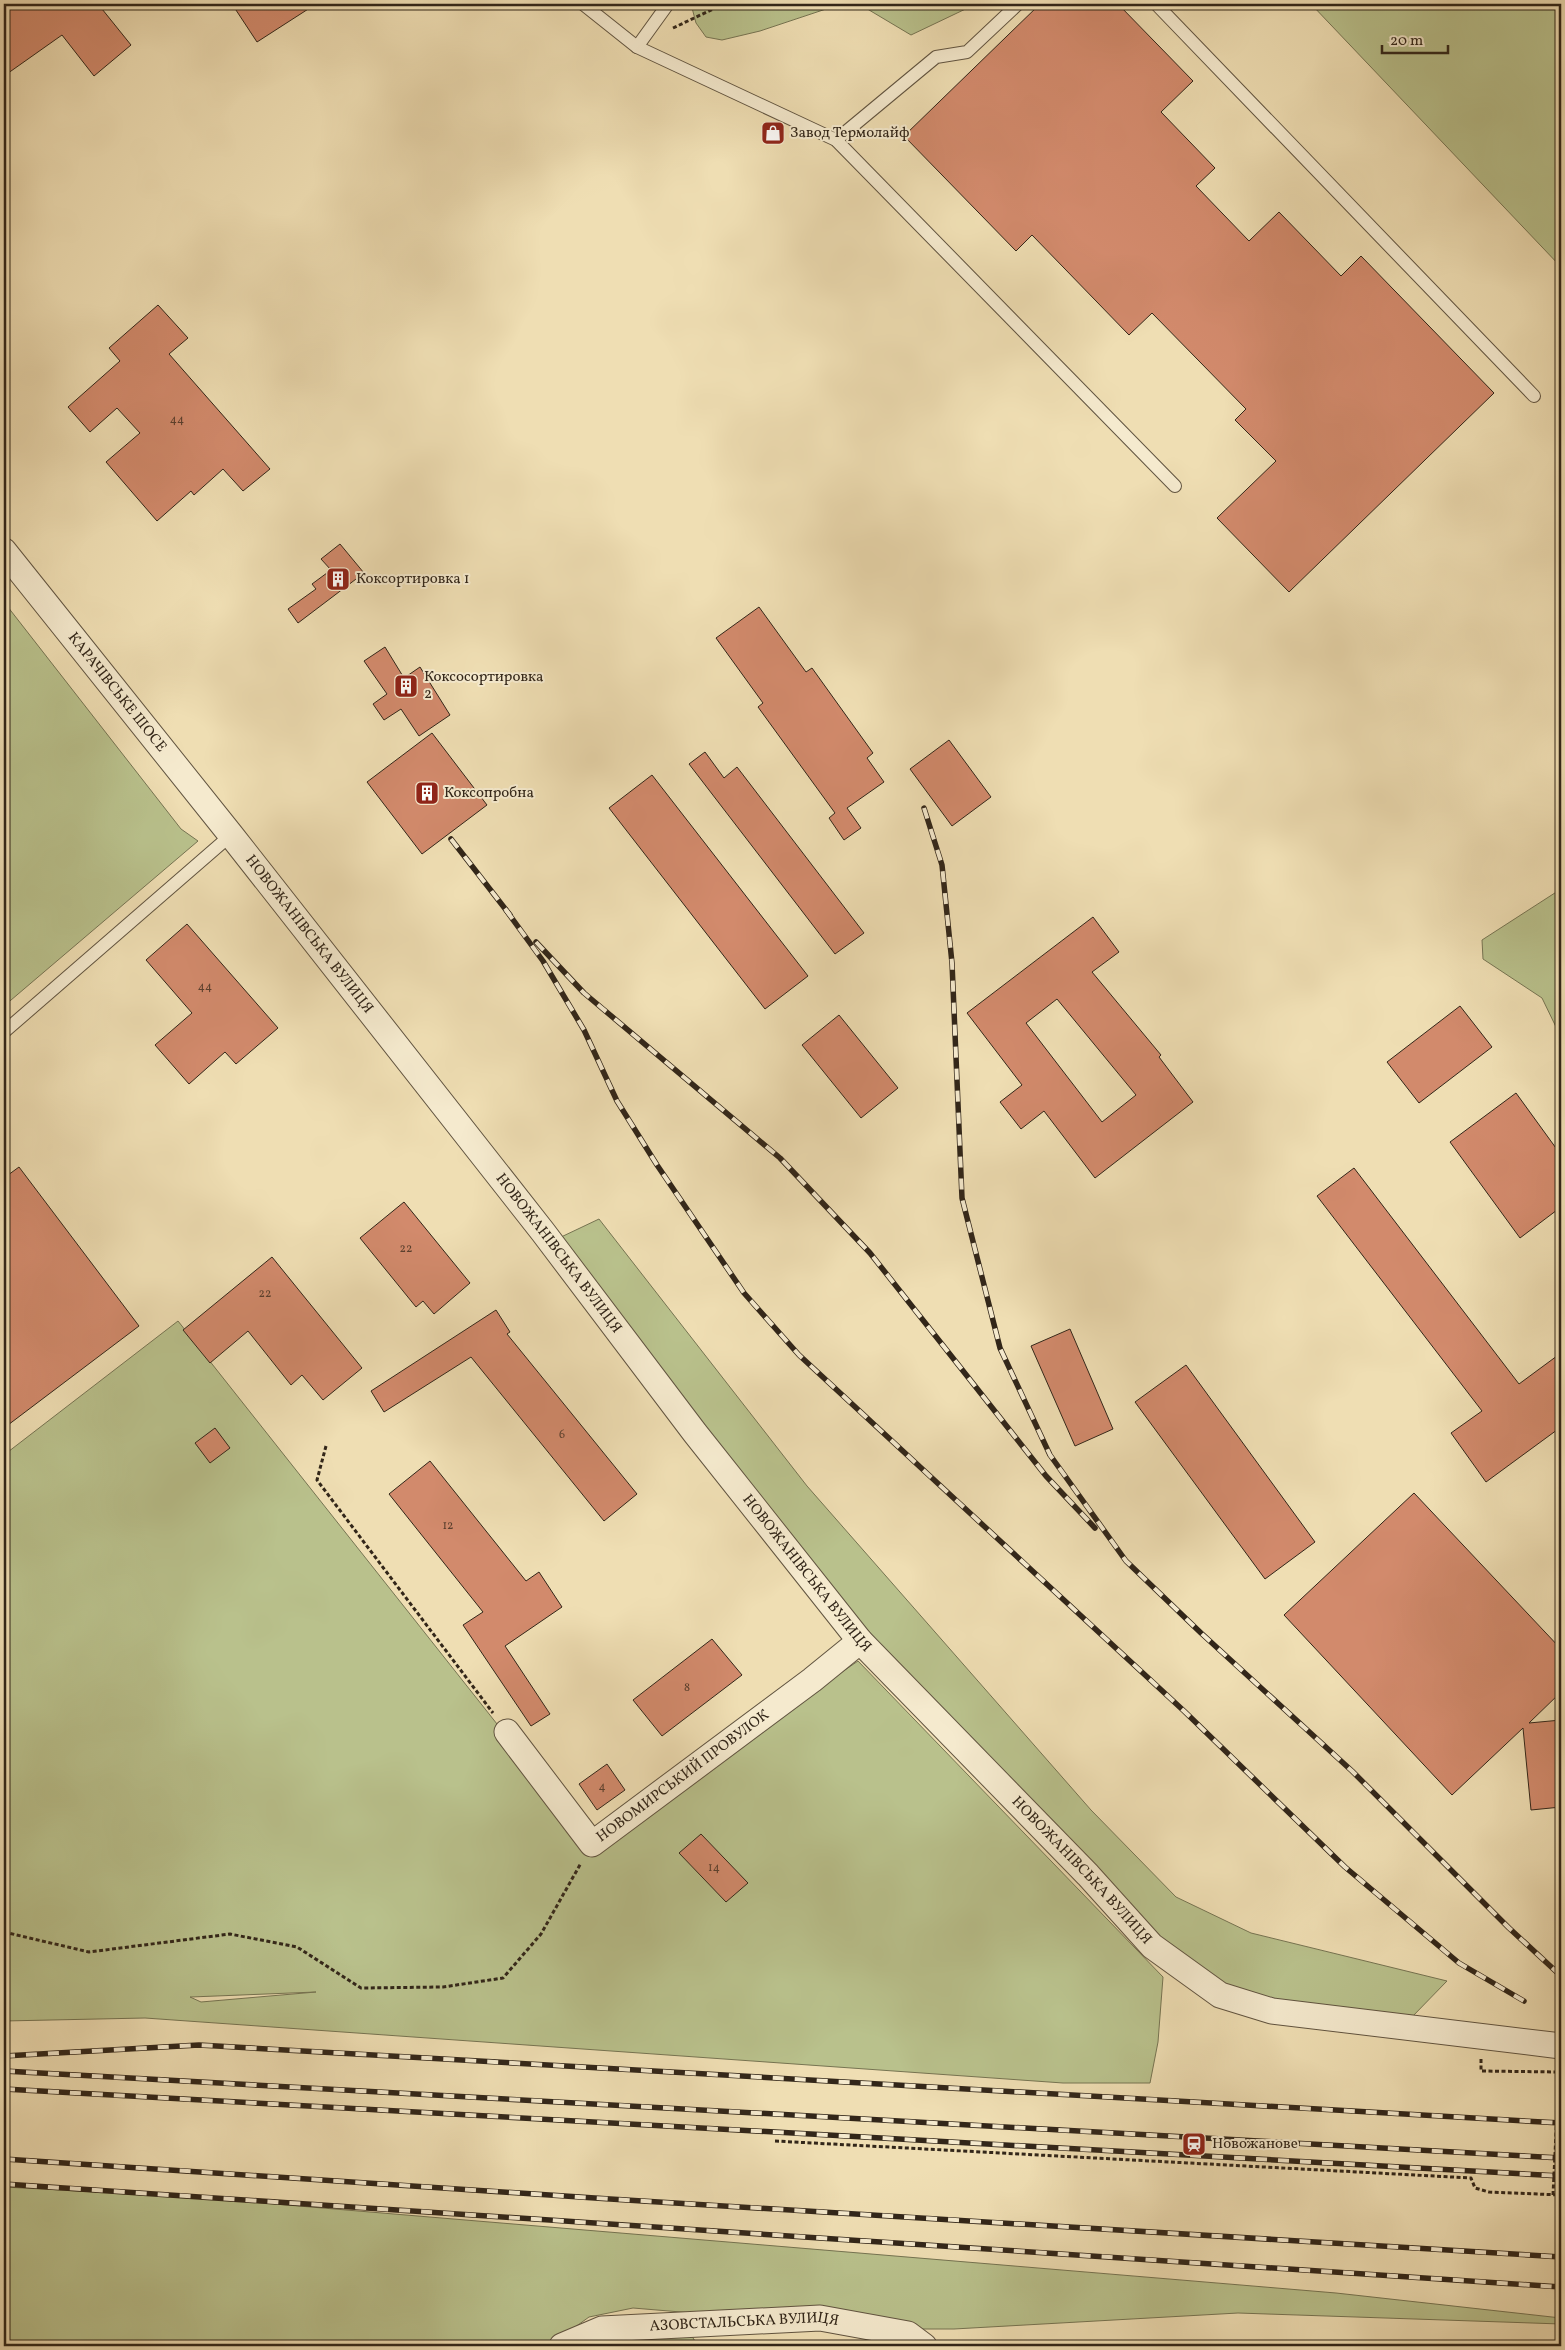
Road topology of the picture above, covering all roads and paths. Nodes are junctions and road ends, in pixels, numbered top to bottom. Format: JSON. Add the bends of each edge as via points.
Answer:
{"nodes":[{"id":1,"x":583,"y":4,"type":"edge"},
{"id":2,"x":668,"y":4,"type":"edge"},
{"id":3,"x":724,"y":4,"type":"edge"},
{"id":4,"x":1018,"y":4,"type":"edge"},
{"id":5,"x":1156,"y":4,"type":"edge"},
{"id":6,"x":672,"y":29,"type":"dead end"},
{"id":7,"x":637,"y":47,"type":"junction"},
{"id":8,"x":836,"y":140,"type":"junction"},
{"id":9,"x":1534,"y":396,"type":"dead end"},
{"id":10,"x":1175,"y":486,"type":"dead end"},
{"id":11,"x":4,"y":551,"type":"edge"},
{"id":12,"x":231,"y":835,"type":"junction"},
{"id":13,"x":4,"y":1032,"type":"edge"},
{"id":14,"x":326,"y":1446,"type":"dead end"},
{"id":15,"x":860,"y":1641,"type":"junction"},
{"id":16,"x":507,"y":1732,"type":"joint"},
{"id":17,"x":592,"y":1844,"type":"junction"},
{"id":18,"x":4,"y":1932,"type":"edge"},
{"id":19,"x":1561,"y":2046,"type":"edge"},
{"id":20,"x":1481,"y":2071,"type":"dead end"},
{"id":21,"x":775,"y":2141,"type":"dead end"},
{"id":22,"x":1553,"y":2195,"type":"junction"},
{"id":23,"x":1561,"y":2195,"type":"edge"},
{"id":24,"x":562,"y":2346,"type":"edge"},
{"id":25,"x":924,"y":2346,"type":"edge"}],
"edges":[{"from":1,"to":7,"type":"lane"},
{"from":2,"to":7,"type":"lane"},
{"from":3,"to":6,"type":"path"},
{"from":4,"to":8,"type":"lane","via":[[967,52],[936,57]]},
{"from":5,"to":9,"type":"lane"},
{"from":7,"to":8,"type":"lane"},
{"from":8,"to":10,"type":"lane"},
{"from":11,"to":12,"type":"street","name":"КАРАЧІВСЬКЕ ШОСЕ"},
{"from":12,"to":13,"type":"lane"},
{"from":12,"to":15,"type":"street","name":"НОВОЖАНІВСЬКА ВУЛИЦЯ"},
{"from":14,"to":16,"type":"path","via":[[317,1480]]},
{"from":15,"to":17,"type":"street","name":"НОВОМИРСЬКИЙ ПРОВУЛОК"},
{"from":15,"to":19,"type":"street","name":"НОВОЖАНІВСЬКА ВУЛИЦЯ","via":[[1088,1875],[1152,1946],[1220,1995],[1272,2011]]},
{"from":16,"to":17,"type":"street","name":"НОВОМИРСЬКИЙ ПРОВУЛОК"},
{"from":17,"to":18,"type":"path","via":[[541,1934],[503,1978],[486,1981],[443,1987],[361,1988],[297,1947],[230,1934],[89,1952]]},
{"from":20,"to":22,"type":"path","bridge":true,"via":[[1559,2072]]},
{"from":21,"to":22,"type":"path","via":[[1471,2178],[1474,2188],[1489,2192]]},
{"from":22,"to":23,"type":"path"},
{"from":24,"to":25,"type":"street","name":"АЗОВСТАЛЬСЬКА ВУЛИЦЯ","via":[[602,2329],[820,2318],[908,2334]]}]}
